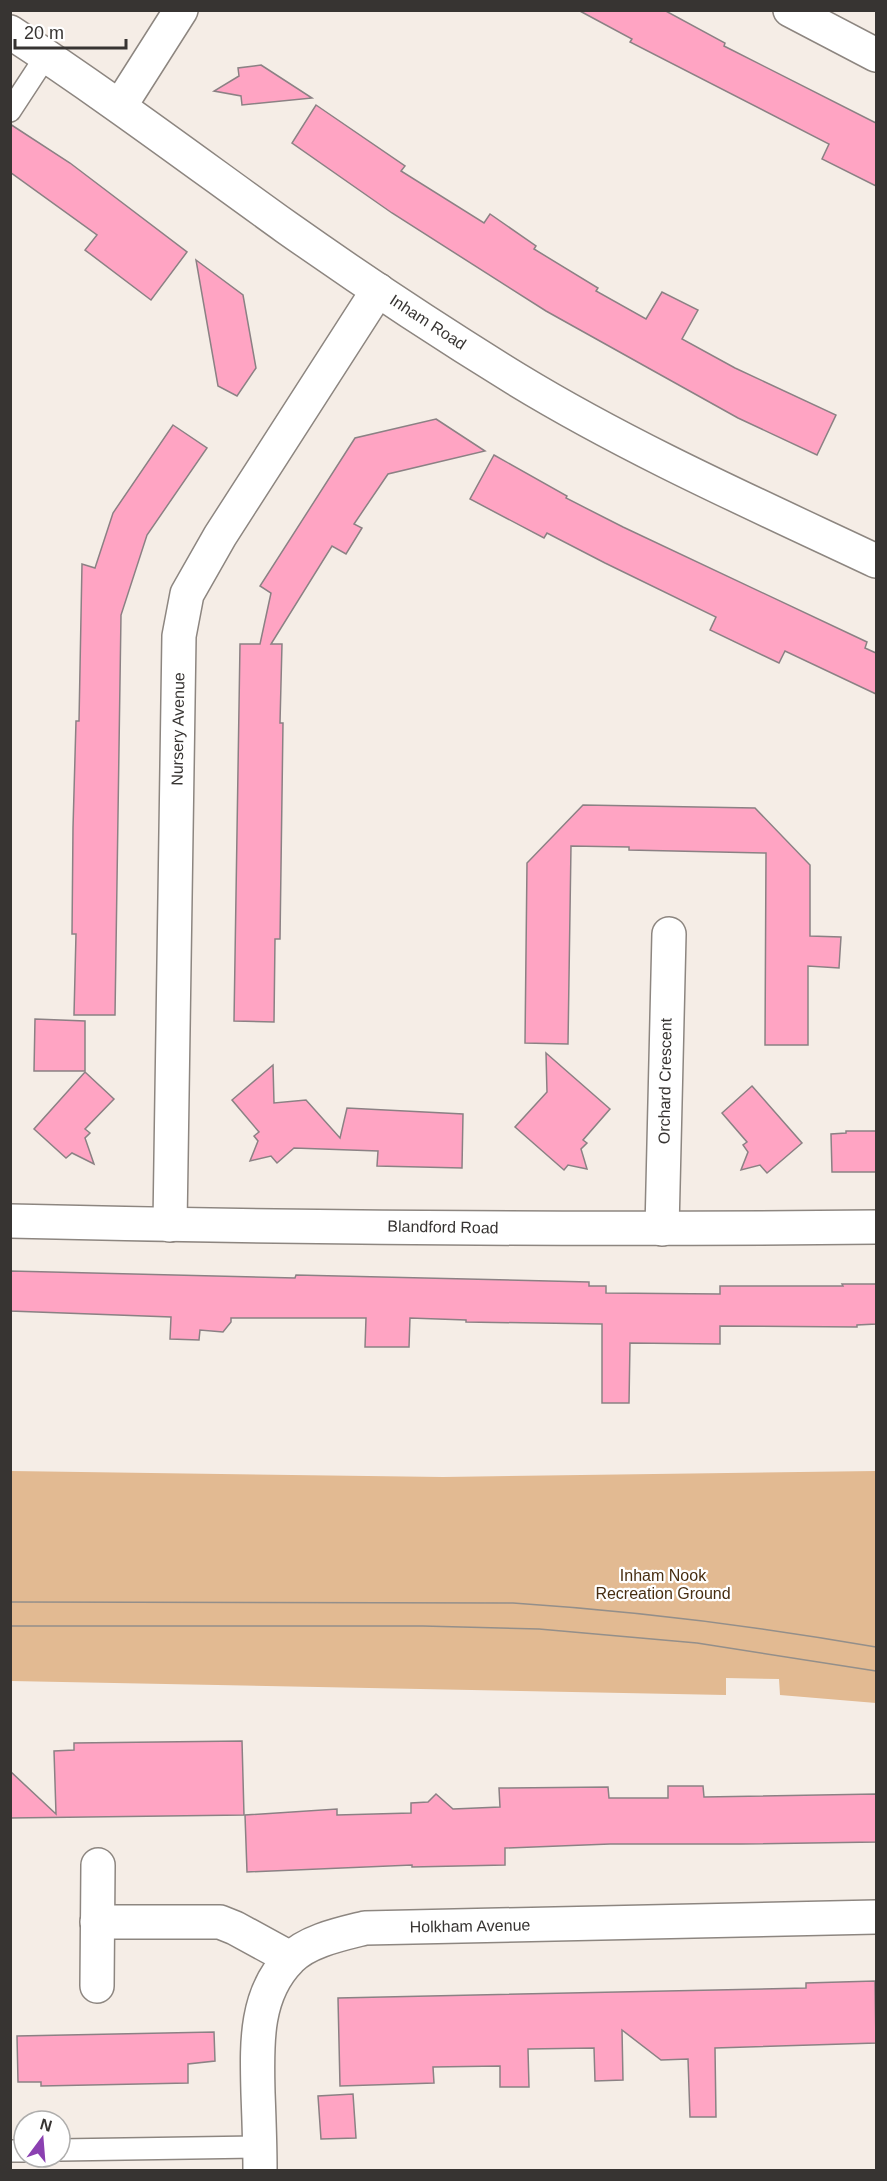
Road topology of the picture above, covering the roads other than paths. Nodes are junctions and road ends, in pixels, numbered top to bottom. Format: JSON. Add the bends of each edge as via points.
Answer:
{"nodes":[{"id":1,"x":181,"y":10,"type":"edge"},
{"id":2,"x":790,"y":10,"type":"edge"},
{"id":3,"x":10,"y":32,"type":"edge"},
{"id":4,"x":876,"y":55,"type":"edge"},
{"id":5,"x":46,"y":56,"type":"junction"},
{"id":6,"x":120,"y":106,"type":"junction"},
{"id":7,"x":10,"y":111,"type":"edge"},
{"id":8,"x":378,"y":290,"type":"junction"},
{"id":9,"x":876,"y":561,"type":"edge"},
{"id":10,"x":669,"y":934,"type":"dead end"},
{"id":11,"x":10,"y":1221,"type":"edge"},
{"id":12,"x":171,"y":1224,"type":"junction"},
{"id":13,"x":876,"y":1227,"type":"edge"},
{"id":14,"x":662,"y":1229,"type":"junction"},
{"id":15,"x":98,"y":1865,"type":"dead end"},
{"id":16,"x":876,"y":1917,"type":"edge"},
{"id":17,"x":97,"y":1922,"type":"junction"},
{"id":18,"x":290,"y":1958,"type":"junction"},
{"id":19,"x":97,"y":1986,"type":"dead end"},
{"id":20,"x":72,"y":2151,"type":"edge"},
{"id":21,"x":260,"y":2159,"type":"edge"}],
"edges":[{"from":1,"to":6,"type":"street"},
{"from":2,"to":4,"type":"street"},
{"from":3,"to":5,"type":"street","name":"Inham Road"},
{"from":5,"to":6,"type":"street","name":"Inham Road"},
{"from":5,"to":7,"type":"lane"},
{"from":6,"to":8,"type":"street","name":"Inham Road"},
{"from":8,"to":9,"type":"street","name":"Inham Road","via":[[518,379],[641,449]]},
{"from":8,"to":12,"type":"street","name":"Nursery Avenue","via":[[187,594],[179,636]]},
{"from":10,"to":14,"type":"street","name":"Orchard Crescent"},
{"from":11,"to":12,"type":"street","name":"Blandford Road"},
{"from":12,"to":14,"type":"street","name":"Blandford Road"},
{"from":13,"to":14,"type":"street","name":"Blandford Road"},
{"from":15,"to":17,"type":"street"},
{"from":16,"to":18,"type":"street","name":"Holkham Avenue","via":[[365,1928],[314,1944]]},
{"from":17,"to":18,"type":"street","via":[[220,1922]]},
{"from":17,"to":19,"type":"street"},
{"from":18,"to":21,"type":"street","name":"Holkham Avenue","via":[[271,1984],[257,2039]]},
{"from":20,"to":21,"type":"lane"}]}
